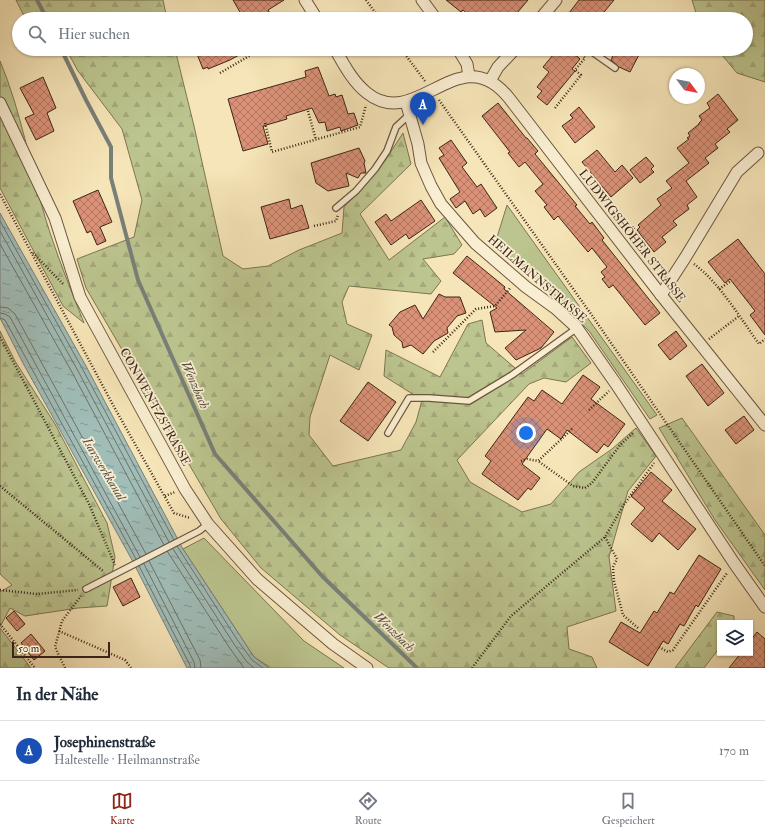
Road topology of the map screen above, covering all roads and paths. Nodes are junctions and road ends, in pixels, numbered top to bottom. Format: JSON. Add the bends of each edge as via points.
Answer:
{"nodes":[{"id":1,"x":305,"y":0,"type":"edge"},
{"id":2,"x":366,"y":0,"type":"edge"},
{"id":3,"x":422,"y":0,"type":"edge"},
{"id":4,"x":556,"y":0,"type":"edge"},
{"id":5,"x":313,"y":12,"type":"edge"},
{"id":6,"x":375,"y":12,"type":"edge"},
{"id":7,"x":431,"y":12,"type":"edge"},
{"id":8,"x":549,"y":12,"type":"edge"},
{"id":9,"x":249,"y":56,"type":"edge"},
{"id":10,"x":339,"y":56,"type":"edge"},
{"id":11,"x":406,"y":56,"type":"edge"},
{"id":12,"x":462,"y":56,"type":"edge"},
{"id":13,"x":509,"y":56,"type":"edge"},
{"id":14,"x":583,"y":56,"type":"edge"},
{"id":15,"x":598,"y":56,"type":"edge"},
{"id":16,"x":615,"y":68,"type":"dead end"},
{"id":17,"x":220,"y":73,"type":"dead end"},
{"id":18,"x":469,"y":76,"type":"junction"},
{"id":19,"x":422,"y":78,"type":"dead end"},
{"id":20,"x":490,"y":81,"type":"junction"},
{"id":21,"x":369,"y":95,"type":"junction"},
{"id":22,"x":440,"y":101,"type":"dead end"},
{"id":23,"x":406,"y":102,"type":"junction"},
{"id":24,"x":0,"y":103,"type":"edge"},
{"id":25,"x":555,"y":108,"type":"dead end"},
{"id":26,"x":308,"y":111,"type":"dead end"},
{"id":27,"x":410,"y":114,"type":"junction"},
{"id":28,"x":265,"y":123,"type":"dead end"},
{"id":29,"x":316,"y":140,"type":"junction"},
{"id":30,"x":758,"y":154,"type":"dead end"},
{"id":31,"x":0,"y":194,"type":"edge"},
{"id":32,"x":344,"y":202,"type":"junction"},
{"id":33,"x":336,"y":208,"type":"dead end"},
{"id":34,"x":314,"y":226,"type":"dead end"},
{"id":35,"x":30,"y":250,"type":"junction"},
{"id":36,"x":685,"y":258,"type":"junction"},
{"id":37,"x":518,"y":280,"type":"junction"},
{"id":38,"x":731,"y":281,"type":"dead end"},
{"id":39,"x":719,"y":289,"type":"junction"},
{"id":40,"x":661,"y":295,"type":"junction"},
{"id":41,"x":80,"y":297,"type":"junction"},
{"id":42,"x":739,"y":316,"type":"junction"},
{"id":43,"x":577,"y":328,"type":"junction"},
{"id":44,"x":0,"y":337,"type":"edge"},
{"id":45,"x":765,"y":340,"type":"edge"},
{"id":46,"x":702,"y":346,"type":"junction"},
{"id":47,"x":433,"y":352,"type":"dead end"},
{"id":48,"x":616,"y":384,"type":"junction"},
{"id":49,"x":589,"y":410,"type":"dead end"},
{"id":50,"x":661,"y":416,"type":"junction"},
{"id":51,"x":657,"y":418,"type":"dead end"},
{"id":52,"x":644,"y":425,"type":"junction"},
{"id":53,"x":765,"y":425,"type":"edge"},
{"id":54,"x":572,"y":429,"type":"dead end"},
{"id":55,"x":388,"y":433,"type":"dead end"},
{"id":56,"x":663,"y":454,"type":"junction"},
{"id":57,"x":521,"y":461,"type":"dead end"},
{"id":58,"x":538,"y":461,"type":"junction"},
{"id":59,"x":0,"y":486,"type":"edge"},
{"id":60,"x":208,"y":524,"type":"junction"},
{"id":61,"x":605,"y":537,"type":"junction"},
{"id":62,"x":765,"y":566,"type":"edge"},
{"id":63,"x":118,"y":573,"type":"junction"},
{"id":64,"x":726,"y":575,"type":"dead end"},
{"id":65,"x":110,"y":577,"type":"junction"},
{"id":66,"x":86,"y":589,"type":"joint"},
{"id":67,"x":0,"y":590,"type":"edge"},
{"id":68,"x":80,"y":597,"type":"dead end"},
{"id":69,"x":765,"y":607,"type":"edge"},
{"id":70,"x":0,"y":624,"type":"edge"},
{"id":71,"x":638,"y":628,"type":"dead end"},
{"id":72,"x":59,"y":631,"type":"junction"},
{"id":73,"x":660,"y":647,"type":"dead end"},
{"id":74,"x":35,"y":668,"type":"edge"},
{"id":75,"x":65,"y":668,"type":"edge"},
{"id":76,"x":131,"y":668,"type":"edge"},
{"id":77,"x":367,"y":668,"type":"edge"},
{"id":78,"x":472,"y":668,"type":"edge"}],
"edges":[{"from":1,"to":5,"type":"street"},
{"from":2,"to":6,"type":"path"},
{"from":3,"to":7,"type":"street"},
{"from":4,"to":8,"type":"street"},
{"from":9,"to":17,"type":"path"},
{"from":10,"to":21,"type":"street","via":[[348,71]]},
{"from":11,"to":19,"type":"path"},
{"from":12,"to":18,"type":"street"},
{"from":13,"to":20,"type":"street"},
{"from":14,"to":25,"type":"path","via":[[585,58],[575,70],[581,75]]},
{"from":15,"to":16,"type":"lane"},
{"from":18,"to":20,"type":"street","name":"LUDWIGSHÖHER STRASSE"},
{"from":18,"to":23,"type":"street","name":"LUDWIGSHÖHER STRASSE","via":[[448,82]]},
{"from":20,"to":40,"type":"street","name":"LUDWIGSHÖHER STRASSE","via":[[503,91]]},
{"from":21,"to":23,"type":"street","via":[[387,103]]},
{"from":21,"to":29,"type":"path","via":[[360,127]]},
{"from":22,"to":50,"type":"path"},
{"from":23,"to":27,"type":"street","name":"HEILMANNSTRASSE"},
{"from":24,"to":41,"type":"street","name":"CONWENTZSTRASSE","via":[[55,218]]},
{"from":26,"to":29,"type":"path"},
{"from":27,"to":32,"type":"lane","via":[[396,127],[387,151],[375,169]]},
{"from":27,"to":37,"type":"street","name":"HEILMANNSTRASSE","via":[[422,163],[441,204],[475,243]]},
{"from":28,"to":29,"type":"path","via":[[272,152]]},
{"from":30,"to":36,"type":"street","via":[[737,172]]},
{"from":31,"to":35,"type":"path"},
{"from":32,"to":33,"type":"lane"},
{"from":32,"to":34,"type":"path","via":[[336,221]]},
{"from":35,"to":41,"type":"path","via":[[62,283]]},
{"from":35,"to":60,"type":"path","via":[[174,513]]},
{"from":36,"to":39,"type":"path","via":[[700,268]]},
{"from":36,"to":40,"type":"street"},
{"from":37,"to":43,"type":"street","name":"HEILMANNSTRASSE"},
{"from":37,"to":47,"type":"path","via":[[495,306],[476,309]]},
{"from":38,"to":39,"type":"path"},
{"from":39,"to":42,"type":"path"},
{"from":40,"to":46,"type":"street","name":"LUDWIGSHÖHER STRASSE"},
{"from":41,"to":60,"type":"street","name":"CONWENTZSTRASSE","via":[[185,489]]},
{"from":42,"to":45,"type":"path","via":[[759,344]]},
{"from":42,"to":46,"type":"path"},
{"from":43,"to":48,"type":"street","name":"HEILMANNSTRASSE"},
{"from":43,"to":55,"type":"lane","via":[[512,375],[469,401],[409,398]]},
{"from":44,"to":63,"type":"path","via":[[89,504]]},
{"from":46,"to":53,"type":"street","name":"LUDWIGSHÖHER STRASSE"},
{"from":48,"to":49,"type":"path"},
{"from":48,"to":52,"type":"street","name":"HEILMANNSTRASSE"},
{"from":50,"to":51,"type":"path"},
{"from":50,"to":62,"type":"path"},
{"from":52,"to":56,"type":"street","name":"HEILMANNSTRASSE"},
{"from":52,"to":58,"type":"path","via":[[620,446],[592,484],[584,488],[573,486]]},
{"from":54,"to":58,"type":"path"},
{"from":56,"to":61,"type":"path","via":[[623,506]]},
{"from":56,"to":69,"type":"street","name":"HEILMANNSTRASSE"},
{"from":57,"to":58,"type":"path"},
{"from":59,"to":65,"type":"path"},
{"from":60,"to":63,"type":"lane","via":[[187,538]]},
{"from":60,"to":77,"type":"street","name":"CONWENTZSTRASSE","via":[[257,579],[333,644]]},
{"from":61,"to":71,"type":"path","via":[[617,559],[613,567],[614,581],[623,615]]},
{"from":61,"to":78,"type":"path","via":[[511,616]]},
{"from":63,"to":65,"type":"lane"},
{"from":64,"to":73,"type":"path","via":[[673,650],[668,652]]},
{"from":65,"to":66,"type":"lane"},
{"from":66,"to":67,"type":"path","via":[[37,594]]},
{"from":68,"to":72,"type":"path","via":[[62,621]]},
{"from":70,"to":74,"type":"path"},
{"from":72,"to":75,"type":"path","via":[[55,647]]},
{"from":72,"to":76,"type":"path","via":[[125,660]]}]}
